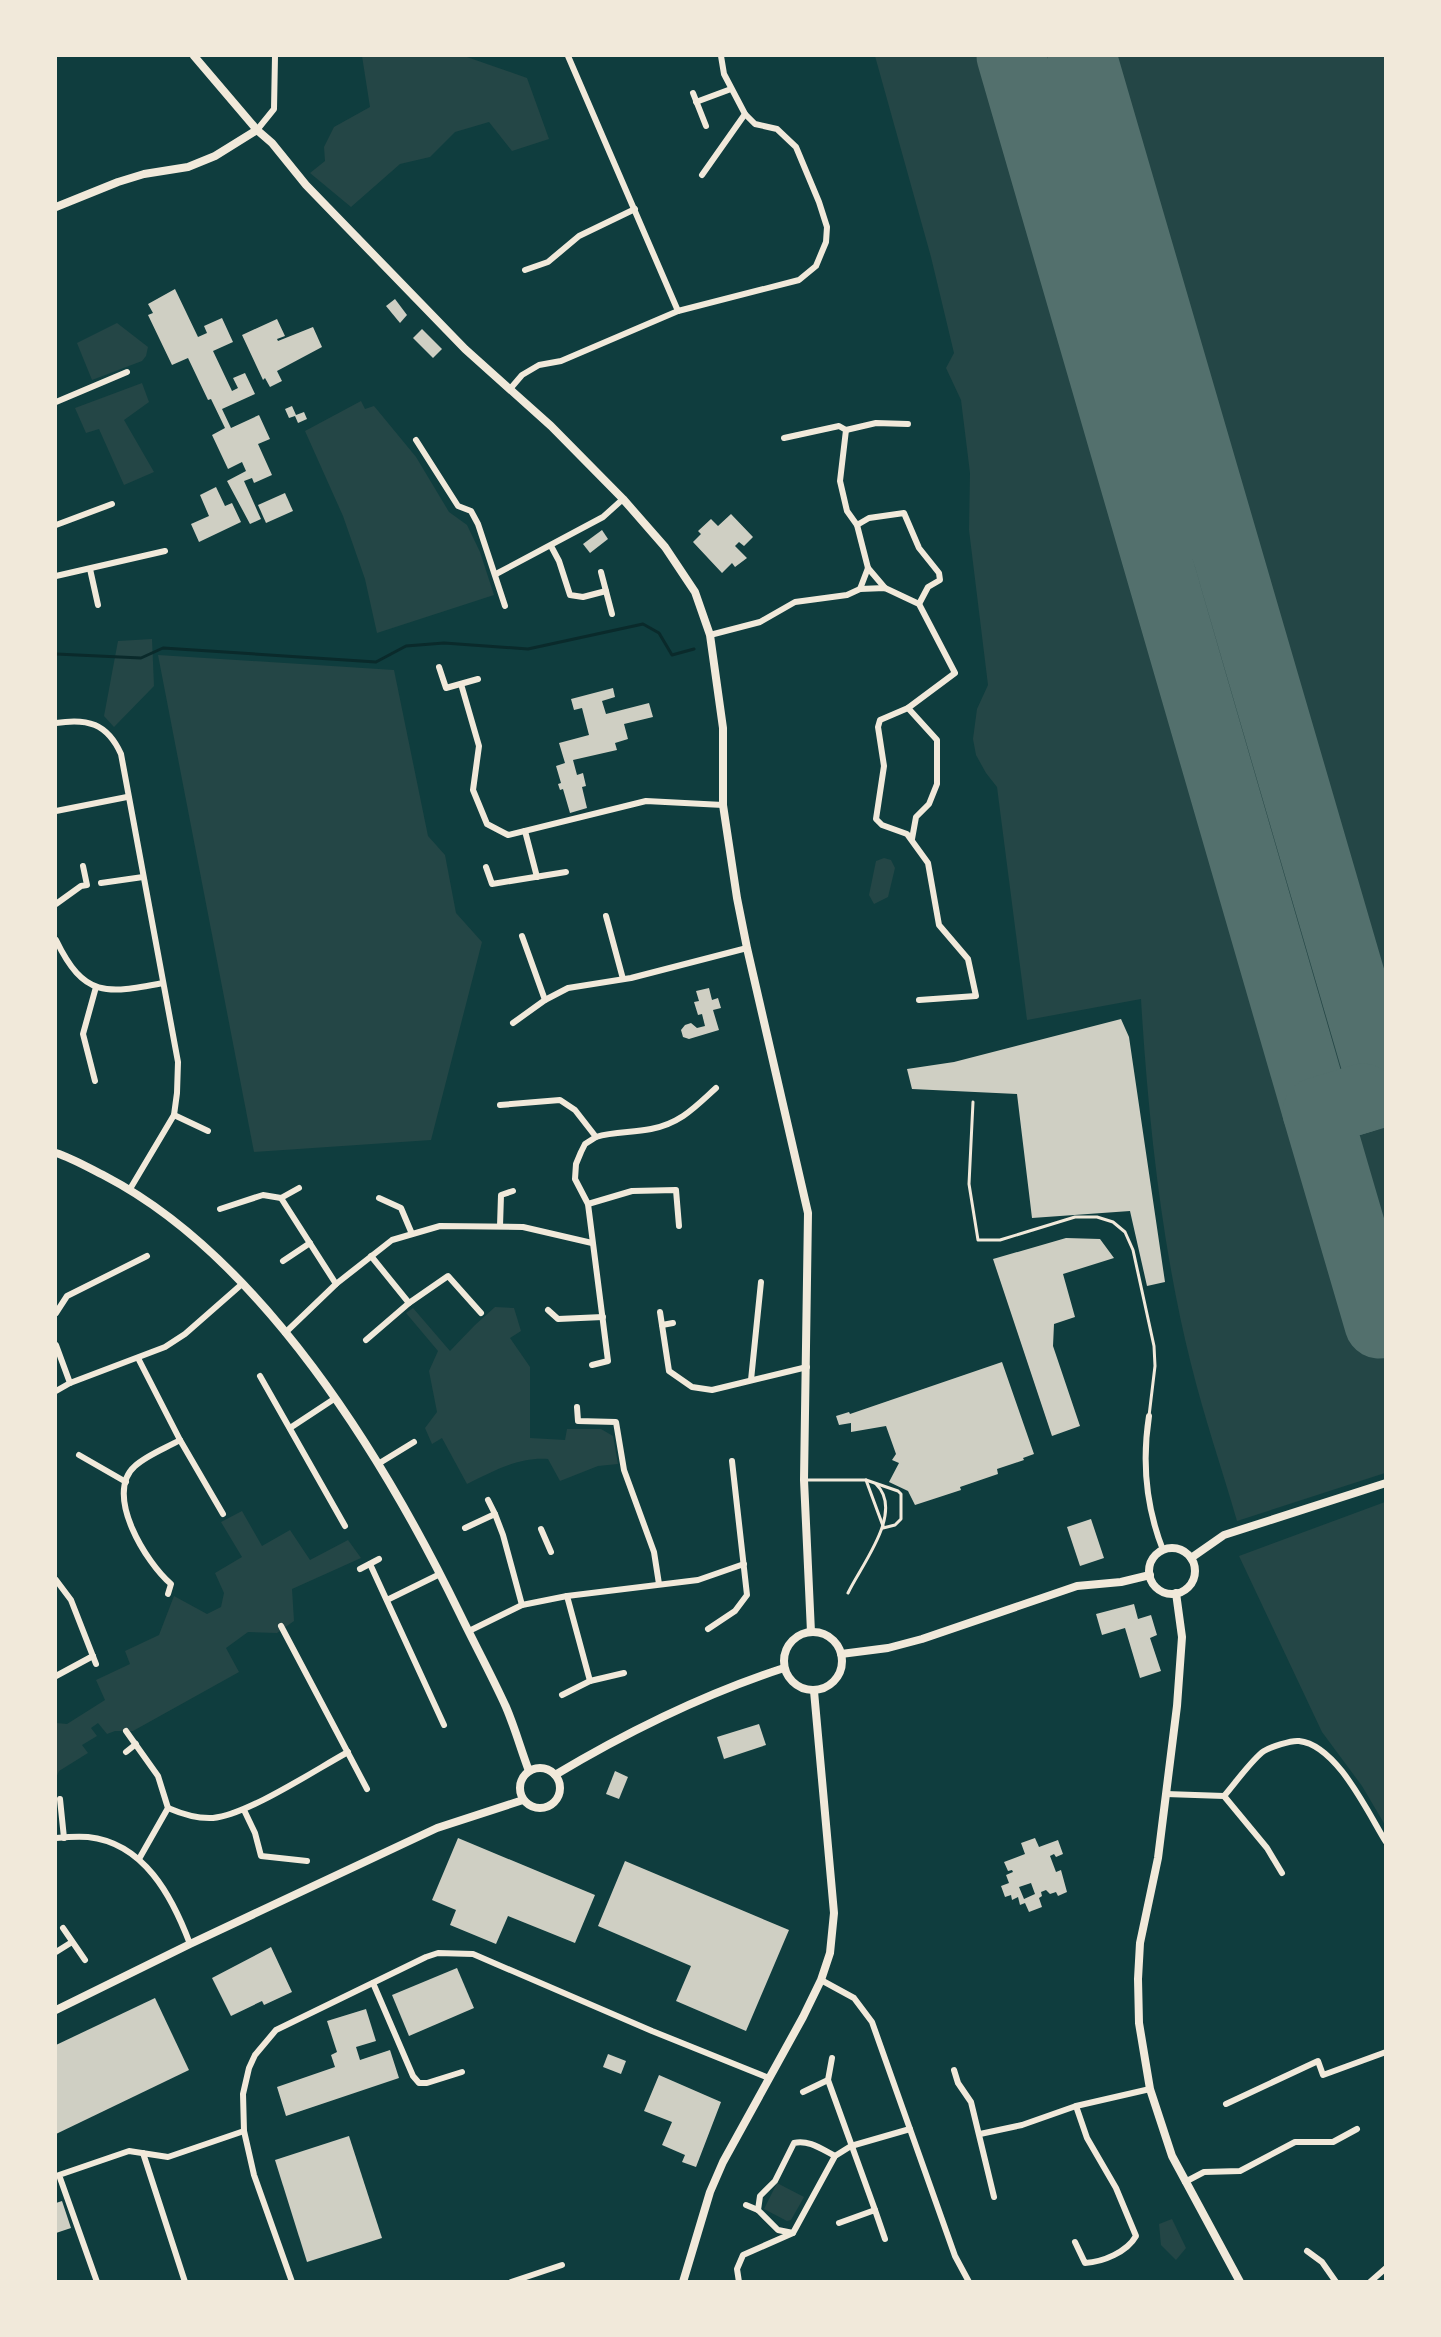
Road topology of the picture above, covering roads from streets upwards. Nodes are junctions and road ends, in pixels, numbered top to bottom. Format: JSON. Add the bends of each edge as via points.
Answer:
{"nodes":[{"id":1,"x":194,"y":56,"type":"edge"},
{"id":2,"x":275,"y":56,"type":"edge"},
{"id":3,"x":568,"y":56,"type":"edge"},
{"id":4,"x":721,"y":56,"type":"edge"},
{"id":5,"x":731,"y":89,"type":"junction"},
{"id":6,"x":693,"y":93,"type":"dead end"},
{"id":7,"x":696,"y":102,"type":"junction"},
{"id":8,"x":745,"y":114,"type":"junction"},
{"id":9,"x":706,"y":126,"type":"dead end"},
{"id":10,"x":257,"y":130,"type":"junction"},
{"id":11,"x":702,"y":175,"type":"dead end"},
{"id":12,"x":56,"y":207,"type":"edge"},
{"id":13,"x":635,"y":209,"type":"junction"},
{"id":14,"x":525,"y":270,"type":"dead end"},
{"id":15,"x":678,"y":310,"type":"junction"},
{"id":16,"x":127,"y":372,"type":"dead end"},
{"id":17,"x":510,"y":389,"type":"junction"},
{"id":18,"x":56,"y":402,"type":"edge"},
{"id":19,"x":908,"y":424,"type":"dead end"},
{"id":20,"x":846,"y":430,"type":"junction"},
{"id":21,"x":784,"y":438,"type":"dead end"},
{"id":22,"x":416,"y":440,"type":"dead end"},
{"id":23,"x":623,"y":499,"type":"junction"},
{"id":24,"x":112,"y":504,"type":"dead end"},
{"id":25,"x":56,"y":525,"type":"edge"},
{"id":26,"x":857,"y":525,"type":"junction"},
{"id":27,"x":551,"y":546,"type":"junction"},
{"id":28,"x":165,"y":551,"type":"dead end"},
{"id":29,"x":868,"y":568,"type":"junction"},
{"id":30,"x":90,"y":569,"type":"junction"},
{"id":31,"x":601,"y":572,"type":"dead end"},
{"id":32,"x":496,"y":574,"type":"junction"},
{"id":33,"x":56,"y":576,"type":"edge"},
{"id":34,"x":885,"y":588,"type":"junction"},
{"id":35,"x":860,"y":589,"type":"junction"},
{"id":36,"x":606,"y":591,"type":"junction"},
{"id":37,"x":919,"y":604,"type":"junction"},
{"id":38,"x":98,"y":605,"type":"dead end"},
{"id":39,"x":505,"y":606,"type":"dead end"},
{"id":40,"x":612,"y":614,"type":"dead end"},
{"id":41,"x":710,"y":635,"type":"junction"},
{"id":42,"x":439,"y":667,"type":"dead end"},
{"id":43,"x":478,"y":679,"type":"dead end"},
{"id":44,"x":461,"y":684,"type":"junction"},
{"id":45,"x":908,"y":708,"type":"junction"},
{"id":46,"x":56,"y":723,"type":"edge"},
{"id":47,"x":127,"y":797,"type":"junction"},
{"id":48,"x":723,"y":805,"type":"junction"},
{"id":49,"x":56,"y":811,"type":"edge"},
{"id":50,"x":525,"y":831,"type":"junction"},
{"id":51,"x":912,"y":839,"type":"junction"},
{"id":52,"x":83,"y":866,"type":"dead end"},
{"id":53,"x":486,"y":867,"type":"dead end"},
{"id":54,"x":566,"y":872,"type":"dead end"},
{"id":55,"x":143,"y":877,"type":"junction"},
{"id":56,"x":537,"y":877,"type":"junction"},
{"id":57,"x":101,"y":884,"type":"dead end"},
{"id":58,"x":56,"y":904,"type":"edge"},
{"id":59,"x":606,"y":916,"type":"dead end"},
{"id":60,"x":522,"y":936,"type":"dead end"},
{"id":61,"x":56,"y":940,"type":"edge"},
{"id":62,"x":747,"y":948,"type":"junction"},
{"id":63,"x":623,"y":979,"type":"junction"},
{"id":64,"x":163,"y":983,"type":"junction"},
{"id":65,"x":96,"y":987,"type":"junction"},
{"id":66,"x":545,"y":1000,"type":"junction"},
{"id":67,"x":919,"y":1000,"type":"dead end"},
{"id":68,"x":513,"y":1023,"type":"dead end"},
{"id":69,"x":95,"y":1081,"type":"dead end"},
{"id":70,"x":716,"y":1088,"type":"dead end"},
{"id":71,"x":500,"y":1105,"type":"dead end"},
{"id":72,"x":174,"y":1115,"type":"junction"},
{"id":73,"x":208,"y":1131,"type":"dead end"},
{"id":74,"x":596,"y":1137,"type":"junction"},
{"id":75,"x":56,"y":1153,"type":"edge"},
{"id":76,"x":299,"y":1188,"type":"dead end"},
{"id":77,"x":130,"y":1189,"type":"junction"},
{"id":78,"x":513,"y":1191,"type":"dead end"},
{"id":79,"x":281,"y":1198,"type":"junction"},
{"id":80,"x":379,"y":1198,"type":"dead end"},
{"id":81,"x":588,"y":1204,"type":"junction"},
{"id":82,"x":220,"y":1209,"type":"dead end"},
{"id":83,"x":500,"y":1226,"type":"junction"},
{"id":84,"x":679,"y":1226,"type":"dead end"},
{"id":85,"x":412,"y":1234,"type":"junction"},
{"id":86,"x":310,"y":1243,"type":"junction"},
{"id":87,"x":592,"y":1243,"type":"junction"},
{"id":88,"x":147,"y":1256,"type":"dead end"},
{"id":89,"x":371,"y":1256,"type":"junction"},
{"id":90,"x":283,"y":1261,"type":"dead end"},
{"id":91,"x":760,"y":1282,"type":"dead end"},
{"id":92,"x":242,"y":1284,"type":"junction"},
{"id":93,"x":336,"y":1284,"type":"junction"},
{"id":94,"x":409,"y":1303,"type":"junction"},
{"id":95,"x":548,"y":1310,"type":"dead end"},
{"id":96,"x":660,"y":1312,"type":"dead end"},
{"id":97,"x":56,"y":1313,"type":"edge"},
{"id":98,"x":481,"y":1313,"type":"dead end"},
{"id":99,"x":603,"y":1317,"type":"junction"},
{"id":100,"x":673,"y":1323,"type":"dead end"},
{"id":101,"x":662,"y":1325,"type":"junction"},
{"id":102,"x":285,"y":1333,"type":"junction"},
{"id":103,"x":366,"y":1340,"type":"dead end"},
{"id":104,"x":56,"y":1345,"type":"edge"},
{"id":105,"x":138,"y":1358,"type":"junction"},
{"id":106,"x":592,"y":1365,"type":"dead end"},
{"id":107,"x":807,"y":1367,"type":"junction"},
{"id":108,"x":260,"y":1376,"type":"dead end"},
{"id":109,"x":751,"y":1380,"type":"junction"},
{"id":110,"x":70,"y":1383,"type":"junction"},
{"id":111,"x":56,"y":1391,"type":"edge"},
{"id":112,"x":334,"y":1399,"type":"junction"},
{"id":113,"x":577,"y":1407,"type":"dead end"},
{"id":114,"x":1149,"y":1416,"type":"road end"},
{"id":115,"x":290,"y":1428,"type":"junction"},
{"id":116,"x":180,"y":1440,"type":"junction"},
{"id":117,"x":414,"y":1442,"type":"dead end"},
{"id":118,"x":79,"y":1455,"type":"dead end"},
{"id":119,"x":732,"y":1461,"type":"dead end"},
{"id":120,"x":378,"y":1464,"type":"junction"},
{"id":121,"x":126,"y":1482,"type":"junction"},
{"id":122,"x":1386,"y":1483,"type":"edge"},
{"id":123,"x":488,"y":1500,"type":"dead end"},
{"id":124,"x":222,"y":1514,"type":"dead end"},
{"id":125,"x":495,"y":1514,"type":"junction"},
{"id":126,"x":465,"y":1528,"type":"dead end"},
{"id":127,"x":541,"y":1529,"type":"dead end"},
{"id":128,"x":336,"y":1531,"type":"dead end"},
{"id":129,"x":1163,"y":1550,"type":"junction"},
{"id":130,"x":551,"y":1552,"type":"dead end"},
{"id":131,"x":1191,"y":1558,"type":"junction"},
{"id":132,"x":379,"y":1559,"type":"dead end"},
{"id":133,"x":370,"y":1564,"type":"junction"},
{"id":134,"x":744,"y":1564,"type":"junction"},
{"id":135,"x":360,"y":1569,"type":"dead end"},
{"id":136,"x":440,"y":1574,"type":"junction"},
{"id":137,"x":1150,"y":1575,"type":"junction"},
{"id":138,"x":56,"y":1580,"type":"edge"},
{"id":139,"x":659,"y":1584,"type":"junction"},
{"id":140,"x":168,"y":1593,"type":"dead end"},
{"id":141,"x":1176,"y":1593,"type":"junction"},
{"id":142,"x":567,"y":1596,"type":"junction"},
{"id":143,"x":387,"y":1600,"type":"junction"},
{"id":144,"x":522,"y":1605,"type":"junction"},
{"id":145,"x":281,"y":1626,"type":"dead end"},
{"id":146,"x":708,"y":1629,"type":"dead end"},
{"id":147,"x":469,"y":1631,"type":"junction"},
{"id":148,"x":811,"y":1632,"type":"junction"},
{"id":149,"x":841,"y":1654,"type":"junction"},
{"id":150,"x":93,"y":1656,"type":"junction"},
{"id":151,"x":96,"y":1664,"type":"dead end"},
{"id":152,"x":784,"y":1668,"type":"junction"},
{"id":153,"x":624,"y":1673,"type":"dead end"},
{"id":154,"x":56,"y":1676,"type":"edge"},
{"id":155,"x":590,"y":1681,"type":"junction"},
{"id":156,"x":814,"y":1691,"type":"junction"},
{"id":157,"x":562,"y":1695,"type":"dead end"},
{"id":158,"x":444,"y":1725,"type":"dead end"},
{"id":159,"x":126,"y":1731,"type":"dead end"},
{"id":160,"x":136,"y":1744,"type":"junction"},
{"id":161,"x":126,"y":1752,"type":"dead end"},
{"id":162,"x":348,"y":1752,"type":"junction"},
{"id":163,"x":529,"y":1772,"type":"junction"},
{"id":164,"x":555,"y":1775,"type":"junction"},
{"id":165,"x":367,"y":1789,"type":"dead end"},
{"id":166,"x":1166,"y":1794,"type":"junction"},
{"id":167,"x":1224,"y":1796,"type":"junction"},
{"id":168,"x":60,"y":1799,"type":"dead end"},
{"id":169,"x":524,"y":1800,"type":"junction"},
{"id":170,"x":168,"y":1808,"type":"junction"},
{"id":171,"x":244,"y":1809,"type":"junction"},
{"id":172,"x":56,"y":1838,"type":"edge"},
{"id":173,"x":63,"y":1838,"type":"junction"},
{"id":174,"x":1386,"y":1842,"type":"edge"},
{"id":175,"x":139,"y":1859,"type":"junction"},
{"id":176,"x":307,"y":1861,"type":"dead end"},
{"id":177,"x":1282,"y":1873,"type":"dead end"},
{"id":178,"x":63,"y":1928,"type":"dead end"},
{"id":179,"x":72,"y":1942,"type":"junction"},
{"id":180,"x":190,"y":1944,"type":"junction"},
{"id":181,"x":56,"y":1952,"type":"edge"},
{"id":182,"x":85,"y":1960,"type":"dead end"},
{"id":183,"x":821,"y":1980,"type":"junction"},
{"id":184,"x":373,"y":1983,"type":"junction"},
{"id":185,"x":56,"y":2010,"type":"edge"},
{"id":186,"x":1386,"y":2052,"type":"edge"},
{"id":187,"x":832,"y":2058,"type":"dead end"},
{"id":188,"x":954,"y":2070,"type":"dead end"},
{"id":189,"x":462,"y":2072,"type":"dead end"},
{"id":190,"x":770,"y":2078,"type":"junction"},
{"id":191,"x":828,"y":2080,"type":"junction"},
{"id":192,"x":1150,"y":2089,"type":"junction"},
{"id":193,"x":803,"y":2092,"type":"dead end"},
{"id":194,"x":1226,"y":2104,"type":"dead end"},
{"id":195,"x":1076,"y":2106,"type":"junction"},
{"id":196,"x":910,"y":2129,"type":"junction"},
{"id":197,"x":1357,"y":2129,"type":"dead end"},
{"id":198,"x":244,"y":2131,"type":"junction"},
{"id":199,"x":980,"y":2134,"type":"junction"},
{"id":200,"x":851,"y":2146,"type":"junction"},
{"id":201,"x":143,"y":2153,"type":"junction"},
{"id":202,"x":835,"y":2156,"type":"junction"},
{"id":203,"x":1185,"y":2182,"type":"junction"},
{"id":204,"x":994,"y":2198,"type":"dead end"},
{"id":205,"x":746,"y":2205,"type":"dead end"},
{"id":206,"x":758,"y":2210,"type":"junction"},
{"id":207,"x":875,"y":2210,"type":"junction"},
{"id":208,"x":839,"y":2223,"type":"dead end"},
{"id":209,"x":793,"y":2233,"type":"junction"},
{"id":210,"x":885,"y":2239,"type":"dead end"},
{"id":211,"x":1075,"y":2242,"type":"dead end"},
{"id":212,"x":1307,"y":2251,"type":"dead end"},
{"id":213,"x":562,"y":2265,"type":"dead end"},
{"id":214,"x":1386,"y":2268,"type":"edge"},
{"id":215,"x":97,"y":2282,"type":"edge"},
{"id":216,"x":185,"y":2282,"type":"edge"},
{"id":217,"x":292,"y":2282,"type":"edge"},
{"id":218,"x":511,"y":2282,"type":"edge"},
{"id":219,"x":683,"y":2282,"type":"edge"},
{"id":220,"x":739,"y":2282,"type":"edge"},
{"id":221,"x":969,"y":2282,"type":"edge"},
{"id":222,"x":1240,"y":2282,"type":"edge"},
{"id":223,"x":1336,"y":2282,"type":"edge"},
{"id":224,"x":1370,"y":2282,"type":"edge"}],
"edges":[{"from":1,"to":10,"type":"street"},
{"from":2,"to":10,"type":"street","via":[[274,109]]},
{"from":3,"to":13,"type":"street"},
{"from":4,"to":5,"type":"street"},
{"from":5,"to":7,"type":"street"},
{"from":5,"to":8,"type":"street"},
{"from":6,"to":7,"type":"street"},
{"from":7,"to":9,"type":"street"},
{"from":8,"to":11,"type":"street"},
{"from":8,"to":15,"type":"street","via":[[755,124],[777,129],[796,147],[827,227],[822,256],[799,280]]},
{"from":10,"to":12,"type":"street","via":[[215,156],[118,182]]},
{"from":10,"to":17,"type":"street","via":[[465,349]]},
{"from":13,"to":14,"type":"street","via":[[579,236],[548,262]]},
{"from":13,"to":15,"type":"street"},
{"from":15,"to":17,"type":"street","via":[[561,361],[539,365],[522,375]]},
{"from":16,"to":18,"type":"street"},
{"from":17,"to":23,"type":"street"},
{"from":19,"to":20,"type":"street","via":[[876,423]]},
{"from":20,"to":21,"type":"street","via":[[839,426]]},
{"from":20,"to":26,"type":"street","via":[[840,481],[847,511]]},
{"from":22,"to":32,"type":"street","via":[[458,506],[471,511]]},
{"from":23,"to":27,"type":"street","via":[[603,517]]},
{"from":23,"to":41,"type":"street","via":[[665,547],[695,592]]},
{"from":24,"to":25,"type":"street"},
{"from":26,"to":29,"type":"street"},
{"from":26,"to":37,"type":"street","via":[[869,518],[904,513],[919,548],[939,573],[940,580],[928,587]]},
{"from":27,"to":32,"type":"street"},
{"from":27,"to":36,"type":"street","via":[[570,595],[583,597]]},
{"from":28,"to":30,"type":"street"},
{"from":29,"to":34,"type":"street"},
{"from":29,"to":35,"type":"street"},
{"from":30,"to":33,"type":"street"},
{"from":30,"to":38,"type":"street"},
{"from":31,"to":36,"type":"street"},
{"from":32,"to":39,"type":"street"},
{"from":34,"to":35,"type":"street"},
{"from":34,"to":37,"type":"street"},
{"from":35,"to":41,"type":"street","via":[[847,595],[795,602],[760,622]]},
{"from":36,"to":40,"type":"street"},
{"from":37,"to":45,"type":"street","via":[[955,673]]},
{"from":41,"to":48,"type":"street","via":[[723,728]]},
{"from":42,"to":44,"type":"street","via":[[446,688]]},
{"from":43,"to":44,"type":"street"},
{"from":44,"to":50,"type":"street","via":[[479,746],[473,790],[487,824],[508,835]]},
{"from":45,"to":51,"type":"street","via":[[937,740],[937,784],[929,804],[916,817]]},
{"from":45,"to":51,"type":"street","via":[[880,720],[878,726],[884,766],[876,819]]},
{"from":46,"to":47,"type":"street","via":[[90,723],[115,740]]},
{"from":47,"to":49,"type":"street"},
{"from":47,"to":55,"type":"street"},
{"from":48,"to":50,"type":"street","via":[[646,801]]},
{"from":48,"to":62,"type":"street"},
{"from":50,"to":56,"type":"street"},
{"from":51,"to":67,"type":"street","via":[[928,863],[939,925],[968,959],[976,996]]},
{"from":52,"to":58,"type":"street","via":[[90,885],[81,886]]},
{"from":53,"to":56,"type":"street","via":[[492,884]]},
{"from":54,"to":56,"type":"street"},
{"from":55,"to":57,"type":"street"},
{"from":55,"to":64,"type":"street"},
{"from":59,"to":63,"type":"street"},
{"from":60,"to":66,"type":"street"},
{"from":61,"to":65,"type":"street","via":[[72,970]]},
{"from":62,"to":63,"type":"street"},
{"from":62,"to":107,"type":"street","via":[[808,1213]]},
{"from":63,"to":66,"type":"street","via":[[568,988]]},
{"from":64,"to":65,"type":"street","via":[[109,991]]},
{"from":64,"to":72,"type":"street","via":[[178,1062]]},
{"from":65,"to":69,"type":"street","via":[[82,1034]]},
{"from":66,"to":68,"type":"street"},
{"from":70,"to":74,"type":"street","via":[[687,1115],[672,1123]]},
{"from":71,"to":74,"type":"street","via":[[560,1100],[575,1110]]},
{"from":72,"to":73,"type":"street"},
{"from":72,"to":77,"type":"street"},
{"from":74,"to":81,"type":"street","via":[[585,1144],[576,1164],[575,1179]]},
{"from":75,"to":77,"type":"street"},
{"from":76,"to":79,"type":"street"},
{"from":77,"to":92,"type":"street","via":[[207,1249]]},
{"from":78,"to":83,"type":"street","via":[[501,1195]]},
{"from":79,"to":82,"type":"street","via":[[263,1195]]},
{"from":79,"to":86,"type":"street"},
{"from":80,"to":85,"type":"street","via":[[401,1208]]},
{"from":81,"to":84,"type":"street","via":[[632,1191],[676,1190]]},
{"from":81,"to":87,"type":"street"},
{"from":83,"to":85,"type":"street","via":[[440,1226]]},
{"from":83,"to":87,"type":"street","via":[[523,1227]]},
{"from":85,"to":89,"type":"street","via":[[392,1240]]},
{"from":86,"to":90,"type":"street"},
{"from":86,"to":93,"type":"street"},
{"from":87,"to":99,"type":"street"},
{"from":88,"to":97,"type":"street","via":[[67,1296]]},
{"from":89,"to":93,"type":"street"},
{"from":89,"to":94,"type":"street"},
{"from":91,"to":109,"type":"street"},
{"from":92,"to":102,"type":"street"},
{"from":92,"to":105,"type":"street","via":[[185,1334]]},
{"from":93,"to":102,"type":"street"},
{"from":94,"to":98,"type":"street","via":[[448,1276]]},
{"from":94,"to":103,"type":"street"},
{"from":95,"to":99,"type":"street","via":[[558,1319]]},
{"from":96,"to":101,"type":"street"},
{"from":99,"to":106,"type":"street","via":[[610,1362]]},
{"from":100,"to":101,"type":"street"},
{"from":101,"to":109,"type":"street","via":[[669,1371],[692,1387],[712,1390]]},
{"from":102,"to":112,"type":"street"},
{"from":104,"to":110,"type":"street"},
{"from":105,"to":110,"type":"street"},
{"from":105,"to":116,"type":"street"},
{"from":107,"to":109,"type":"street"},
{"from":107,"to":148,"type":"street","via":[[804,1480]]},
{"from":108,"to":115,"type":"street"},
{"from":110,"to":111,"type":"street"},
{"from":112,"to":115,"type":"street"},
{"from":112,"to":120,"type":"street"},
{"from":113,"to":139,"type":"street","via":[[578,1421],[616,1422],[624,1470],[654,1552]]},
{"from":114,"to":129,"type":"street","via":[[1146,1477],[1149,1504]]},
{"from":115,"to":128,"type":"street","via":[[347,1525]]},
{"from":116,"to":121,"type":"street","via":[[134,1467]]},
{"from":116,"to":124,"type":"street"},
{"from":117,"to":120,"type":"street"},
{"from":118,"to":121,"type":"street"},
{"from":119,"to":134,"type":"street"},
{"from":120,"to":136,"type":"street"},
{"from":121,"to":140,"type":"street","via":[[126,1517],[159,1574],[171,1584]]},
{"from":122,"to":131,"type":"street","via":[[1224,1535]]},
{"from":123,"to":125,"type":"street"},
{"from":125,"to":126,"type":"street"},
{"from":125,"to":144,"type":"street"},
{"from":127,"to":130,"type":"street"},
{"from":129,"to":131,"type":"street","via":[[1175,1548]]},
{"from":129,"to":137,"type":"street","via":[[1152,1560]]},
{"from":131,"to":141,"type":"street","via":[[1193,1580]]},
{"from":132,"to":133,"type":"street"},
{"from":133,"to":135,"type":"street"},
{"from":133,"to":143,"type":"street"},
{"from":134,"to":139,"type":"street","via":[[698,1580]]},
{"from":134,"to":146,"type":"street","via":[[747,1595],[735,1611]]},
{"from":136,"to":143,"type":"street"},
{"from":136,"to":147,"type":"street"},
{"from":137,"to":141,"type":"street","via":[[1162,1591]]},
{"from":137,"to":149,"type":"street","via":[[1077,1586],[922,1639]]},
{"from":138,"to":150,"type":"street","via":[[71,1600]]},
{"from":139,"to":142,"type":"street"},
{"from":141,"to":166,"type":"street","via":[[1182,1638]]},
{"from":142,"to":144,"type":"street"},
{"from":142,"to":155,"type":"street"},
{"from":143,"to":158,"type":"street"},
{"from":144,"to":147,"type":"street"},
{"from":145,"to":162,"type":"street"},
{"from":147,"to":163,"type":"street","via":[[506,1707]]},
{"from":148,"to":149,"type":"street","via":[[827,1635]]},
{"from":148,"to":152,"type":"street","via":[[789,1643]]},
{"from":149,"to":156,"type":"street","via":[[842,1664],[835,1680]]},
{"from":150,"to":151,"type":"street"},
{"from":150,"to":154,"type":"street"},
{"from":152,"to":156,"type":"street","via":[[795,1685]]},
{"from":152,"to":164,"type":"street","via":[[692,1703],[598,1749]]},
{"from":153,"to":155,"type":"street"},
{"from":155,"to":157,"type":"street"},
{"from":156,"to":183,"type":"street","via":[[834,1913],[830,1953]]},
{"from":159,"to":160,"type":"street"},
{"from":160,"to":161,"type":"street"},
{"from":160,"to":170,"type":"street","via":[[158,1776]]},
{"from":162,"to":165,"type":"street"},
{"from":162,"to":171,"type":"street"},
{"from":163,"to":164,"type":"street","via":[[545,1769]]},
{"from":163,"to":169,"type":"street","via":[[521,1781]]},
{"from":164,"to":169,"type":"street","via":[[560,1792],[555,1802],[538,1808]]},
{"from":166,"to":167,"type":"street"},
{"from":166,"to":192,"type":"street","via":[[1138,1970],[1139,2023]]},
{"from":167,"to":174,"type":"street","via":[[1263,1752],[1297,1740],[1327,1753]]},
{"from":167,"to":177,"type":"street","via":[[1267,1848]]},
{"from":168,"to":173,"type":"street"},
{"from":169,"to":180,"type":"street","via":[[437,1828]]},
{"from":170,"to":171,"type":"street","via":[[186,1816],[213,1818]]},
{"from":170,"to":175,"type":"street"},
{"from":171,"to":176,"type":"street","via":[[261,1856]]},
{"from":172,"to":173,"type":"street"},
{"from":173,"to":175,"type":"street","via":[[88,1837],[129,1850]]},
{"from":175,"to":180,"type":"street","via":[[157,1877]]},
{"from":178,"to":179,"type":"street"},
{"from":179,"to":181,"type":"street"},
{"from":179,"to":182,"type":"street"},
{"from":180,"to":185,"type":"street"},
{"from":183,"to":190,"type":"street"},
{"from":183,"to":196,"type":"street","via":[[854,1998],[872,2022]]},
{"from":184,"to":189,"type":"street","via":[[419,2083]]},
{"from":184,"to":190,"type":"street","via":[[438,1953],[473,1954]]},
{"from":184,"to":198,"type":"street","via":[[300,2017],[267,2038],[245,2081]]},
{"from":186,"to":194,"type":"street","via":[[1323,2075],[1318,2061]]},
{"from":187,"to":191,"type":"street"},
{"from":188,"to":199,"type":"street","via":[[971,2102]]},
{"from":190,"to":219,"type":"street","via":[[723,2162]]},
{"from":191,"to":193,"type":"street"},
{"from":191,"to":200,"type":"street"},
{"from":192,"to":195,"type":"street"},
{"from":192,"to":203,"type":"street","via":[[1172,2156]]},
{"from":195,"to":199,"type":"street","via":[[1022,2125]]},
{"from":195,"to":211,"type":"street","via":[[1087,2138],[1116,2188],[1136,2236],[1112,2256],[1092,2263],[1085,2263]]},
{"from":196,"to":200,"type":"street"},
{"from":196,"to":221,"type":"street","via":[[955,2256]]},
{"from":197,"to":203,"type":"street","via":[[1333,2142],[1295,2142],[1240,2171],[1204,2172]]},
{"from":198,"to":201,"type":"street","via":[[168,2157]]},
{"from":198,"to":217,"type":"street","via":[[254,2175]]},
{"from":199,"to":204,"type":"street"},
{"from":200,"to":202,"type":"street"},
{"from":200,"to":207,"type":"street"},
{"from":201,"to":215,"type":"street","via":[[129,2151],[59,2175]]},
{"from":201,"to":216,"type":"street"},
{"from":202,"to":206,"type":"street","via":[[810,2144],[794,2144],[775,2181],[760,2196]]},
{"from":202,"to":209,"type":"street"},
{"from":203,"to":222,"type":"street"},
{"from":205,"to":206,"type":"street"},
{"from":206,"to":209,"type":"street","via":[[778,2230]]},
{"from":207,"to":208,"type":"street"},
{"from":207,"to":210,"type":"street"},
{"from":209,"to":220,"type":"street","via":[[743,2255],[737,2269]]},
{"from":212,"to":223,"type":"street","via":[[1322,2262]]},
{"from":213,"to":218,"type":"street"},
{"from":214,"to":224,"type":"street"}]}
